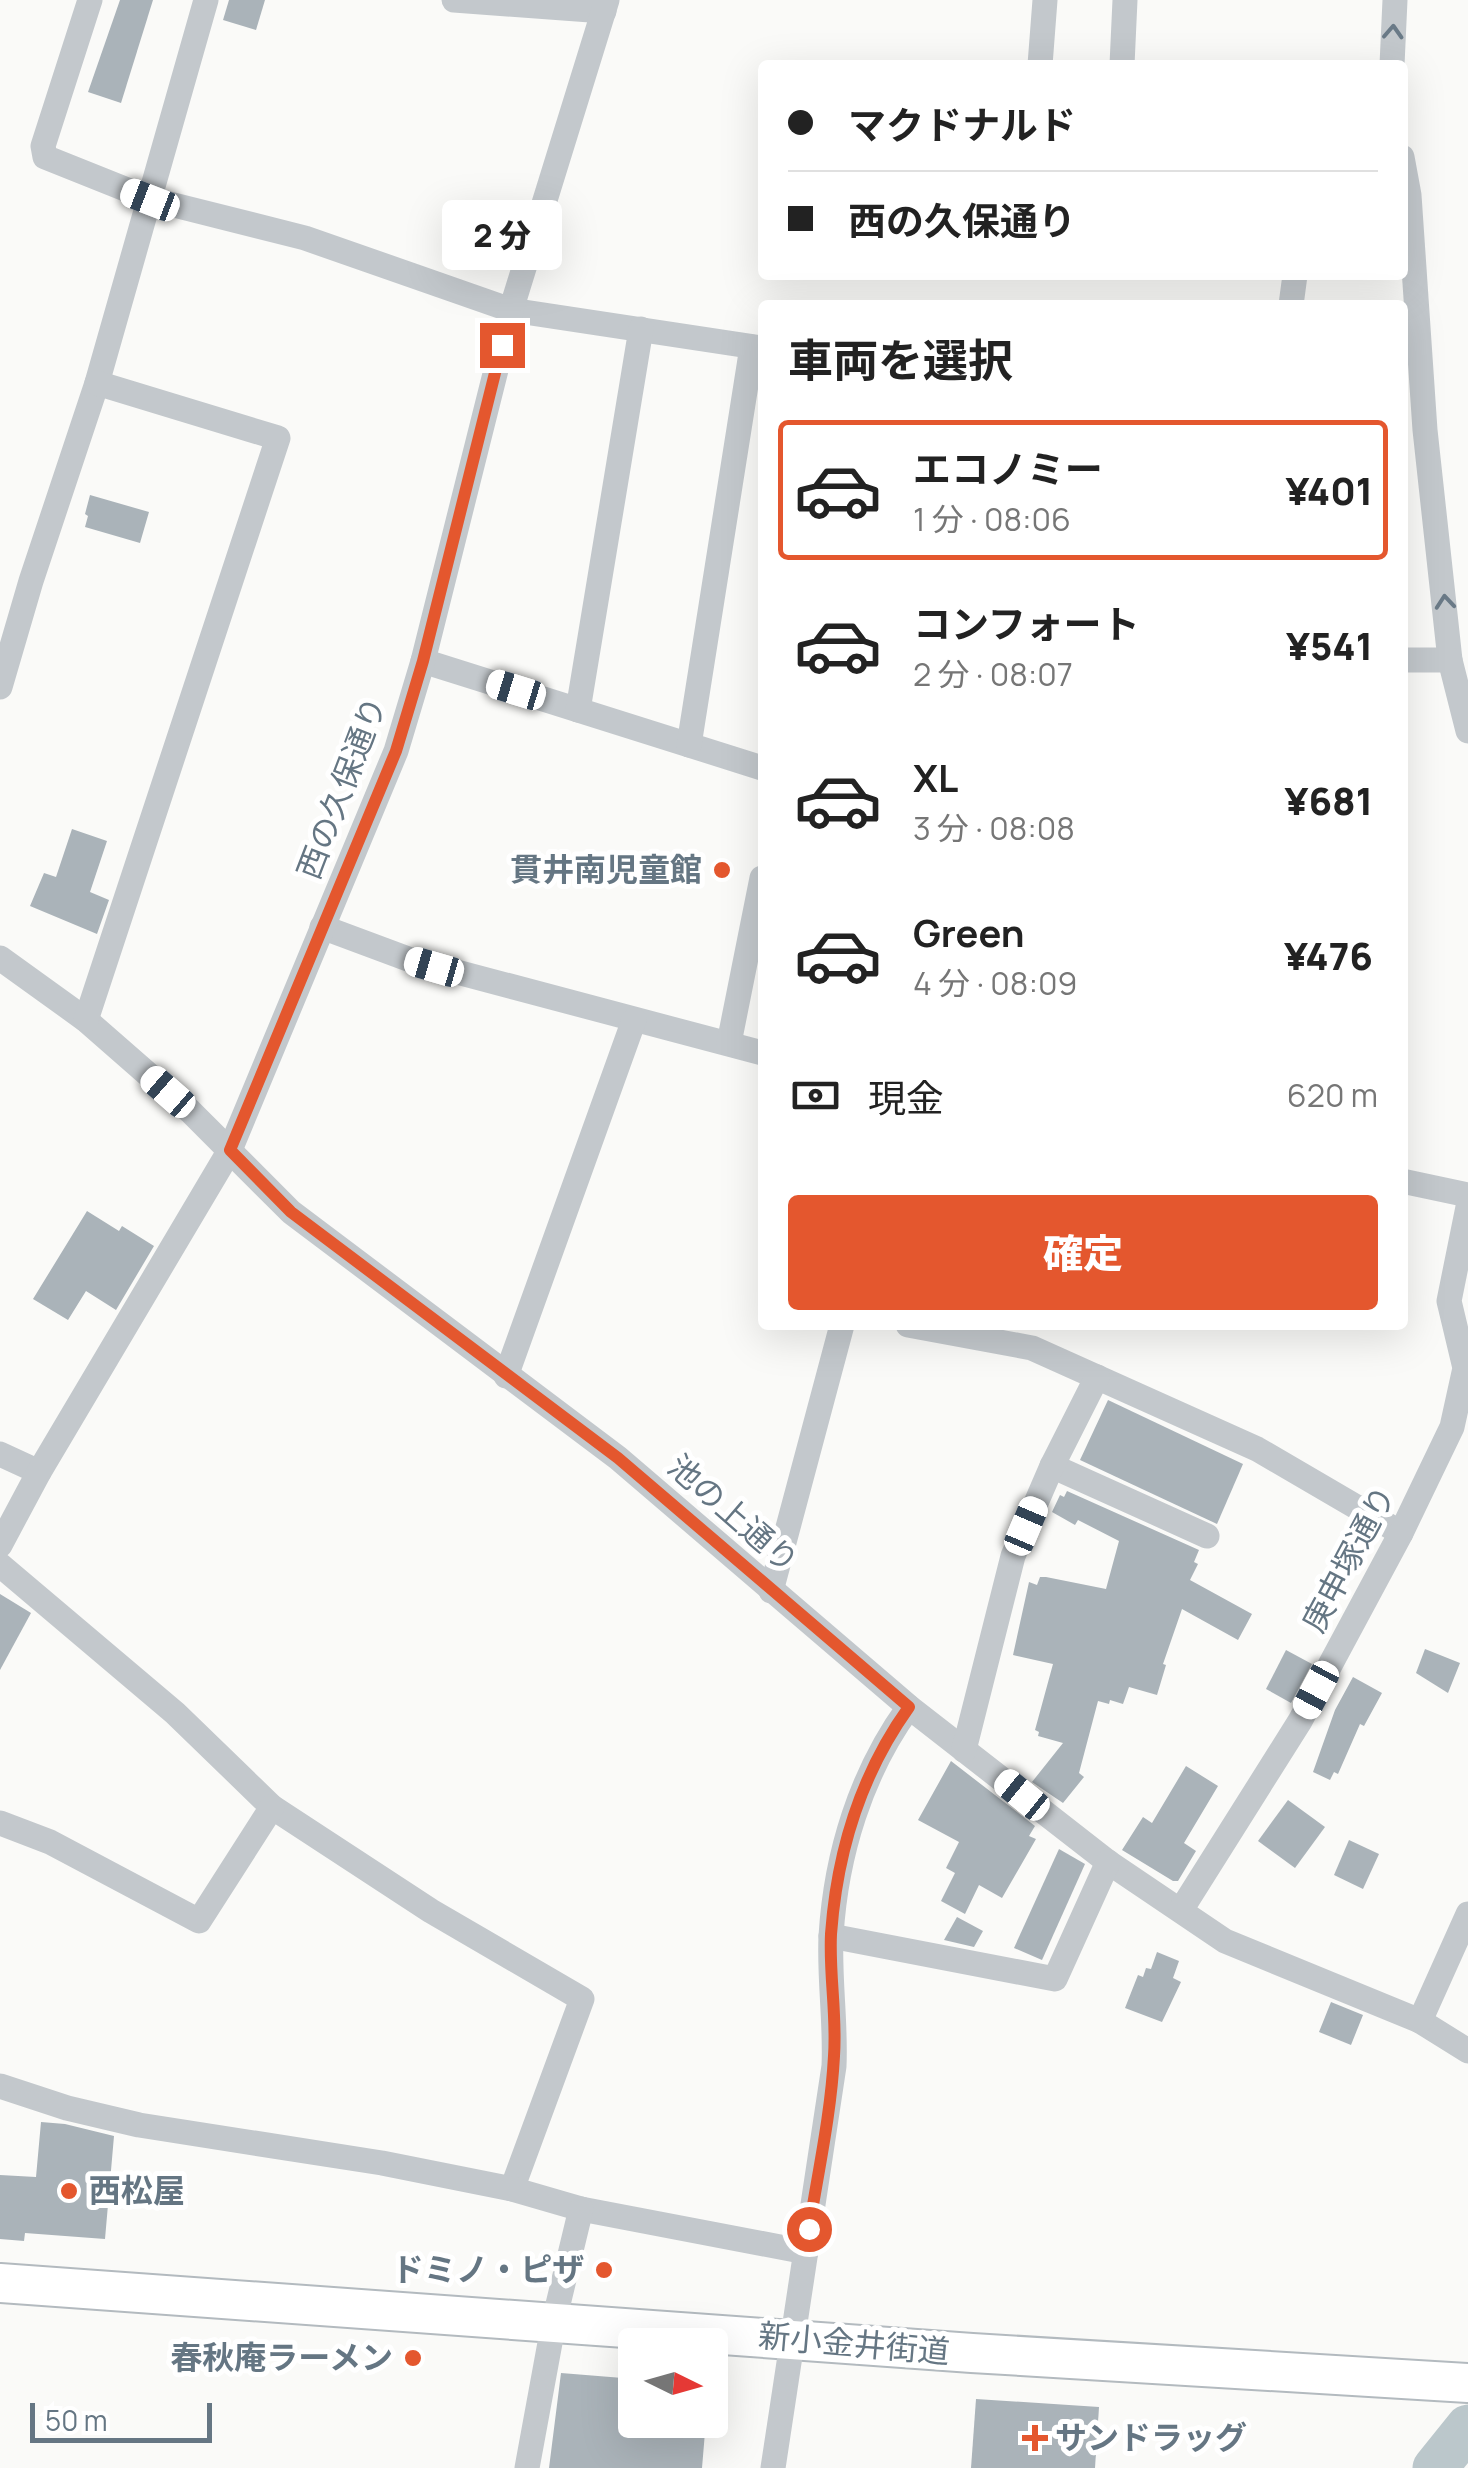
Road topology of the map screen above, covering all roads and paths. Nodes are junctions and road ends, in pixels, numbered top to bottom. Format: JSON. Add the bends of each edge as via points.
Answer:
{"nodes":[{"id":1,"x":90,"y":0,"type":"edge"},
{"id":2,"x":206,"y":0,"type":"edge"},
{"id":3,"x":454,"y":0,"type":"edge"},
{"id":4,"x":1045,"y":0,"type":"edge"},
{"id":5,"x":1125,"y":0,"type":"edge"},
{"id":6,"x":1395,"y":0,"type":"edge"},
{"id":7,"x":605,"y":6,"type":"edge"},
{"id":8,"x":1040,"y":60,"type":"edge"},
{"id":9,"x":1122,"y":60,"type":"edge"},
{"id":10,"x":1392,"y":60,"type":"edge"},
{"id":11,"x":150,"y":200,"type":"junction"},
{"id":12,"x":1408,"y":254,"type":"edge"},
{"id":13,"x":511,"y":310,"type":"junction"},
{"id":14,"x":641,"y":329,"type":"junction"},
{"id":15,"x":757,"y":347,"type":"edge"},
{"id":16,"x":97,"y":383,"type":"junction"},
{"id":17,"x":1414,"y":429,"type":"edge"},
{"id":18,"x":1408,"y":660,"type":"edge"},
{"id":19,"x":1450,"y":660,"type":"junction"},
{"id":20,"x":423,"y":661,"type":"junction"},
{"id":21,"x":0,"y":687,"type":"edge"},
{"id":22,"x":578,"y":710,"type":"junction"},
{"id":23,"x":1468,"y":731,"type":"edge"},
{"id":24,"x":689,"y":745,"type":"junction"},
{"id":25,"x":758,"y":767,"type":"edge"},
{"id":26,"x":758,"y":898,"type":"edge"},
{"id":27,"x":322,"y":928,"type":"junction"},
{"id":28,"x":0,"y":958,"type":"edge"},
{"id":29,"x":86,"y":1020,"type":"junction"},
{"id":30,"x":634,"y":1020,"type":"junction"},
{"id":31,"x":729,"y":1043,"type":"junction"},
{"id":32,"x":758,"y":1052,"type":"edge"},
{"id":33,"x":230,"y":1150,"type":"junction"},
{"id":34,"x":1408,"y":1182,"type":"edge"},
{"id":35,"x":1468,"y":1195,"type":"edge"},
{"id":36,"x":1468,"y":1207,"type":"edge"},
{"id":37,"x":841,"y":1330,"type":"edge"},
{"id":38,"x":935,"y":1330,"type":"edge"},
{"id":39,"x":506,"y":1376,"type":"junction"},
{"id":40,"x":1097,"y":1377,"type":"junction"},
{"id":41,"x":0,"y":1454,"type":"edge"},
{"id":42,"x":1052,"y":1466,"type":"junction"},
{"id":43,"x":39,"y":1472,"type":"junction"},
{"id":44,"x":1400,"y":1533,"type":"junction"},
{"id":45,"x":1206,"y":1536,"type":"dead end"},
{"id":46,"x":0,"y":1545,"type":"edge"},
{"id":47,"x":0,"y":1566,"type":"edge"},
{"id":48,"x":771,"y":1590,"type":"junction"},
{"id":49,"x":909,"y":1707,"type":"junction"},
{"id":50,"x":964,"y":1750,"type":"junction"},
{"id":51,"x":272,"y":1807,"type":"junction"},
{"id":52,"x":0,"y":1823,"type":"edge"},
{"id":53,"x":1108,"y":1862,"type":"junction"},
{"id":54,"x":1182,"y":1910,"type":"junction"},
{"id":55,"x":1468,"y":1914,"type":"edge"},
{"id":56,"x":831,"y":1936,"type":"junction"},
{"id":57,"x":1420,"y":2021,"type":"junction"},
{"id":58,"x":1468,"y":2051,"type":"edge"},
{"id":59,"x":0,"y":2086,"type":"edge"},
{"id":60,"x":512,"y":2189,"type":"junction"},
{"id":61,"x":581,"y":2209,"type":"junction"},
{"id":62,"x":806,"y":2252,"type":"junction"},
{"id":63,"x":0,"y":2282,"type":"edge"},
{"id":64,"x":554,"y":2321,"type":"junction"},
{"id":65,"x":792,"y":2339,"type":"junction"},
{"id":66,"x":1461,"y":2382,"type":"edge"},
{"id":67,"x":527,"y":2468,"type":"edge"},
{"id":68,"x":773,"y":2468,"type":"edge"}],
"edges":[{"from":1,"to":11,"type":"street","via":[[43,146],[46,157]]},
{"from":2,"to":11,"type":"street"},
{"from":3,"to":7,"type":"street"},
{"from":4,"to":8,"type":"street"},
{"from":5,"to":9,"type":"street"},
{"from":10,"to":6,"type":"street","one_way":true},
{"from":7,"to":13,"type":"street","name":"西の久保通り"},
{"from":11,"to":13,"type":"street","via":[[306,238]]},
{"from":11,"to":16,"type":"street"},
{"from":12,"to":17,"type":"street"},
{"from":13,"to":14,"type":"street"},
{"from":13,"to":20,"type":"street","name":"西の久保通り"},
{"from":14,"to":15,"type":"street"},
{"from":14,"to":22,"type":"street"},
{"from":15,"to":24,"type":"street"},
{"from":16,"to":21,"type":"street"},
{"from":16,"to":29,"type":"street","via":[[278,438]]},
{"from":19,"to":17,"type":"street","one_way":true},
{"from":18,"to":19,"type":"street"},
{"from":19,"to":23,"type":"street"},
{"from":20,"to":22,"type":"street"},
{"from":20,"to":27,"type":"street","name":"西の久保通り","via":[[396,751]]},
{"from":22,"to":24,"type":"street"},
{"from":24,"to":25,"type":"street"},
{"from":26,"to":31,"type":"street"},
{"from":27,"to":30,"type":"street","via":[[408,959]]},
{"from":27,"to":33,"type":"street","name":"西の久保通り"},
{"from":28,"to":29,"type":"street","name":"池の上通り"},
{"from":29,"to":33,"type":"street","name":"池の上通り"},
{"from":30,"to":31,"type":"street"},
{"from":30,"to":39,"type":"street"},
{"from":31,"to":32,"type":"street"},
{"from":33,"to":39,"type":"street","name":"池の上通り","via":[[291,1212]]},
{"from":33,"to":43,"type":"street","name":"西の久保通り"},
{"from":34,"to":35,"type":"street"},
{"from":36,"to":44,"type":"street","name":"庚申塚通り","via":[[1449,1300],[1462,1382],[1452,1427]]},
{"from":37,"to":48,"type":"street"},
{"from":38,"to":40,"type":"street","via":[[1032,1348]]},
{"from":39,"to":48,"type":"street","name":"池の上通り","via":[[618,1458]]},
{"from":40,"to":42,"type":"street"},
{"from":40,"to":44,"type":"street","via":[[1257,1450]]},
{"from":41,"to":43,"type":"street"},
{"from":42,"to":45,"type":"street"},
{"from":42,"to":50,"type":"street","via":[[1014,1556]]},
{"from":43,"to":46,"type":"street","name":"西の久保通り"},
{"from":44,"to":54,"type":"street","name":"庚申塚通り","via":[[1300,1721]]},
{"from":47,"to":51,"type":"street","via":[[175,1713]]},
{"from":48,"to":49,"type":"street","name":"池の上通り"},
{"from":49,"to":50,"type":"street","name":"池の上通り"},
{"from":49,"to":56,"type":"street","via":[[884,1742],[851,1820]]},
{"from":50,"to":53,"type":"street","name":"池の上通り"},
{"from":51,"to":52,"type":"street","via":[[199,1921],[50,1842]]},
{"from":51,"to":60,"type":"street","via":[[430,1911],[582,1999]]},
{"from":53,"to":54,"type":"street","name":"池の上通り"},
{"from":53,"to":56,"type":"street","via":[[1054,1979]]},
{"from":54,"to":57,"type":"street","name":"池の上通り","via":[[1225,1941]]},
{"from":55,"to":57,"type":"street"},
{"from":56,"to":62,"type":"street","via":[[834,2066]]},
{"from":57,"to":58,"type":"street","name":"池の上通り"},
{"from":59,"to":60,"type":"street","via":[[139,2124]]},
{"from":60,"to":61,"type":"street"},
{"from":61,"to":62,"type":"street"},
{"from":61,"to":64,"type":"street"},
{"from":62,"to":65,"type":"street"},
{"from":63,"to":64,"type":"main road","name":"新小金井街道"},
{"from":64,"to":65,"type":"main road","name":"新小金井街道"},
{"from":64,"to":67,"type":"street"},
{"from":65,"to":66,"type":"main road","name":"新小金井街道"},
{"from":65,"to":68,"type":"street"}]}
